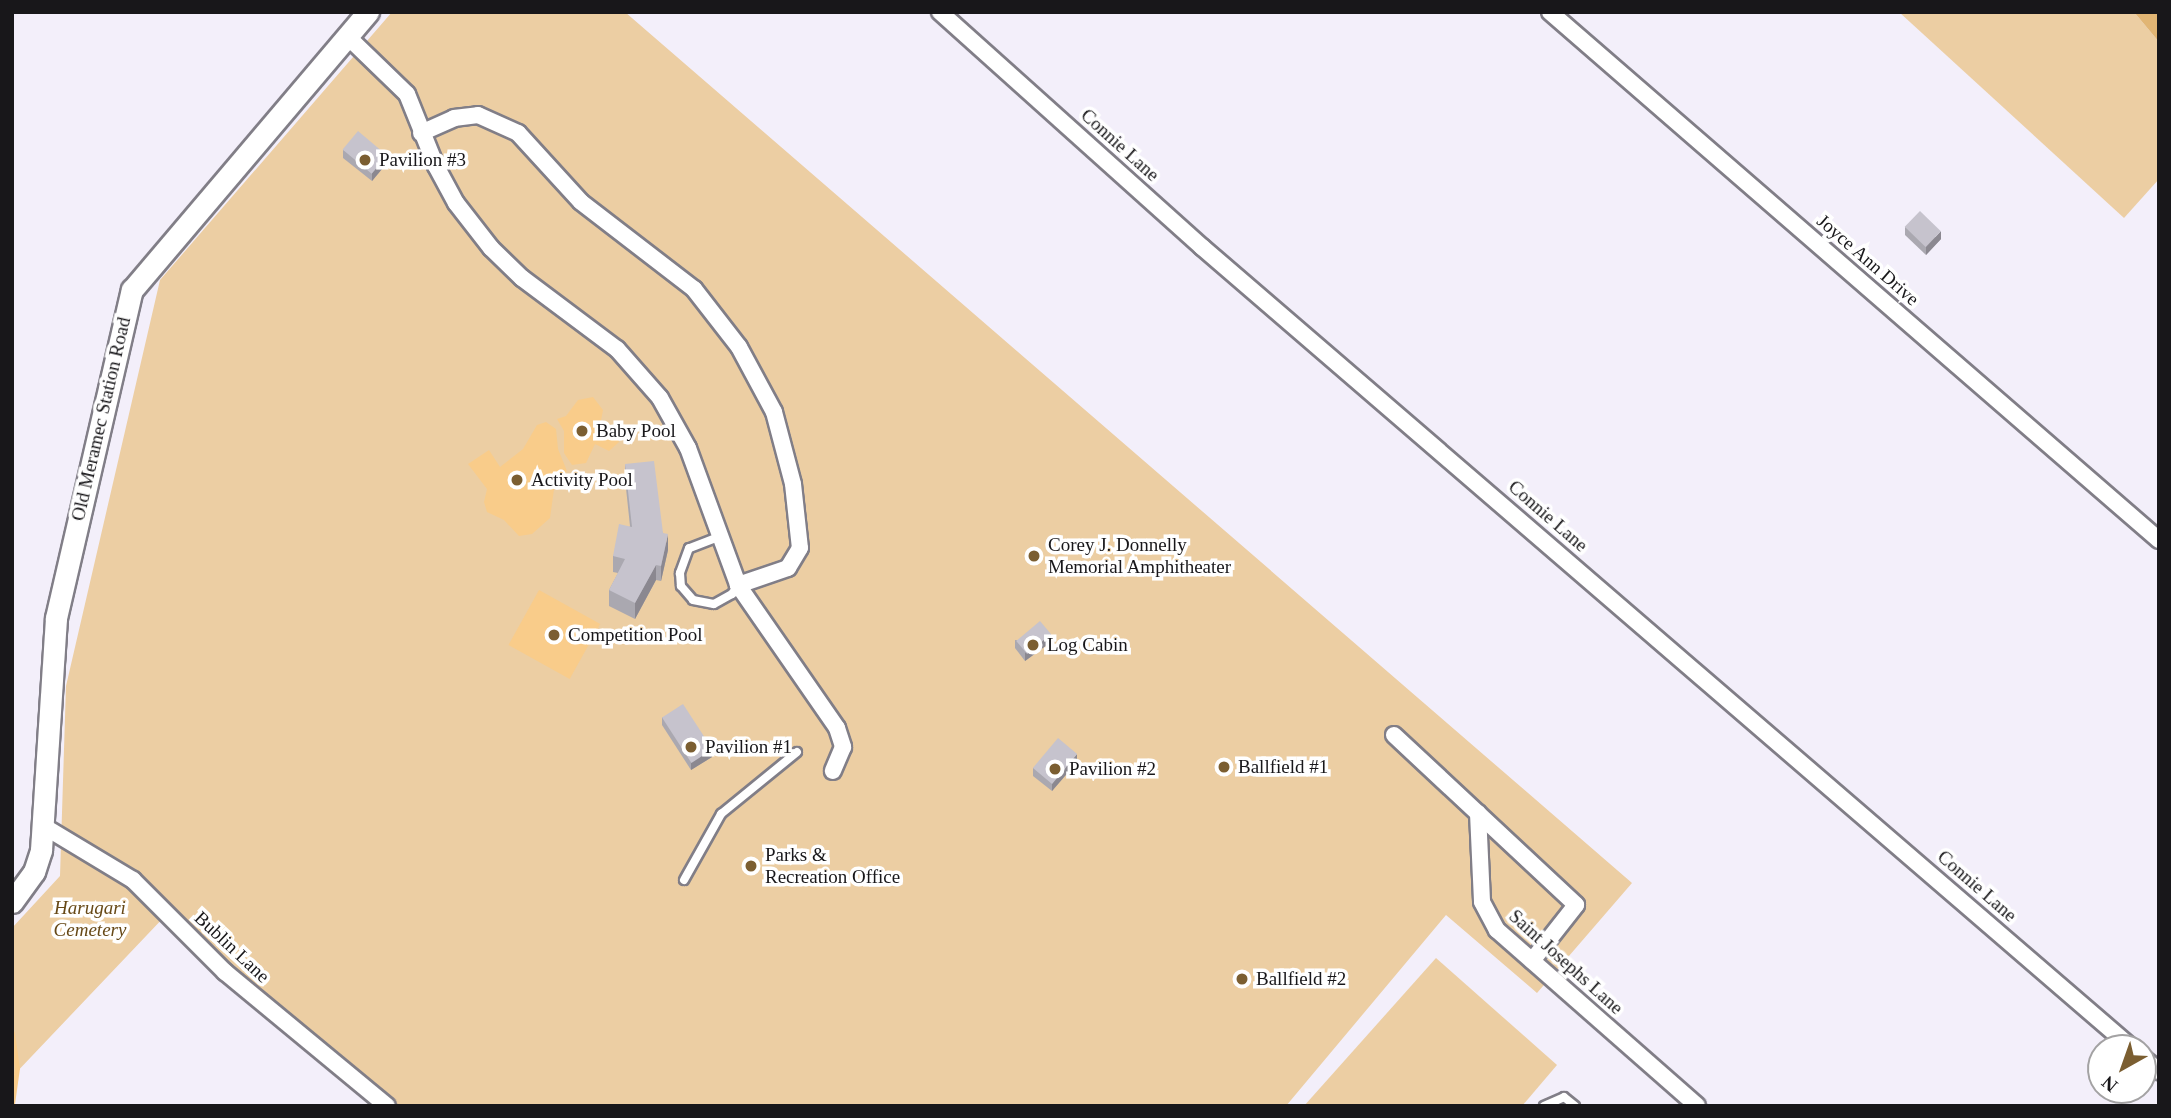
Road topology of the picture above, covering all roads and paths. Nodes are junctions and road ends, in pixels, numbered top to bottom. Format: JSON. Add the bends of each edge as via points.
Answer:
{"nodes":[{"id":1,"x":368,"y":12,"type":"edge"},
{"id":2,"x":940,"y":12,"type":"edge"},
{"id":3,"x":1550,"y":12,"type":"edge"},
{"id":4,"x":347,"y":36,"type":"junction"},
{"id":5,"x":421,"y":133,"type":"junction"},
{"id":6,"x":721,"y":536,"type":"junction"},
{"id":7,"x":2159,"y":540,"type":"edge"},
{"id":8,"x":738,"y":585,"type":"junction"},
{"id":9,"x":1394,"y":735,"type":"dead end"},
{"id":10,"x":797,"y":752,"type":"dead end"},
{"id":11,"x":833,"y":771,"type":"dead end"},
{"id":12,"x":1478,"y":813,"type":"junction"},
{"id":13,"x":45,"y":827,"type":"junction"},
{"id":14,"x":684,"y":880,"type":"dead end"},
{"id":15,"x":12,"y":902,"type":"edge"},
{"id":16,"x":1532,"y":961,"type":"junction"},
{"id":17,"x":2116,"y":1034,"type":"edge"},
{"id":18,"x":387,"y":1106,"type":"edge"},
{"id":19,"x":1544,"y":1106,"type":"edge"},
{"id":20,"x":1575,"y":1106,"type":"edge"},
{"id":21,"x":1697,"y":1106,"type":"edge"}],
"edges":[{"from":1,"to":4,"type":"street","name":"Old Meramec Station Road"},
{"from":2,"to":17,"type":"street","name":"Connie Lane","via":[[1202,247]]},
{"from":3,"to":7,"type":"street","name":"Joyce Ann Drive"},
{"from":4,"to":5,"type":"street","via":[[398,81]]},
{"from":4,"to":13,"type":"street","name":"Old Meramec Station Road","via":[[147,268],[127,302],[56,618]]},
{"from":5,"to":6,"type":"street","via":[[456,203],[491,248],[522,278],[617,349],[660,398],[688,448]]},
{"from":5,"to":8,"type":"street","via":[[454,118],[478,116],[499,121],[518,133],[581,202],[694,289],[739,347],[774,412],[793,484],[800,548],[788,568]]},
{"from":6,"to":8,"type":"street"},
{"from":6,"to":8,"type":"lane","via":[[689,548],[680,573],[681,586],[693,600],[714,604],[724,601]]},
{"from":8,"to":11,"type":"street","via":[[837,728],[843,747]]},
{"from":9,"to":12,"type":"street"},
{"from":10,"to":14,"type":"lane","via":[[721,814]]},
{"from":12,"to":16,"type":"street","name":"Saint Josephs Lane","via":[[1482,902],[1497,930]]},
{"from":12,"to":16,"type":"street","via":[[1576,905]]},
{"from":13,"to":15,"type":"street","name":"Old Meramec Station Road","via":[[34,872]]},
{"from":13,"to":18,"type":"street","name":"Bublin Lane","via":[[133,880],[225,972]]},
{"from":16,"to":21,"type":"street","name":"Saint Josephs Lane"},
{"from":19,"to":20,"type":"lane","via":[[1564,1097]]}]}
